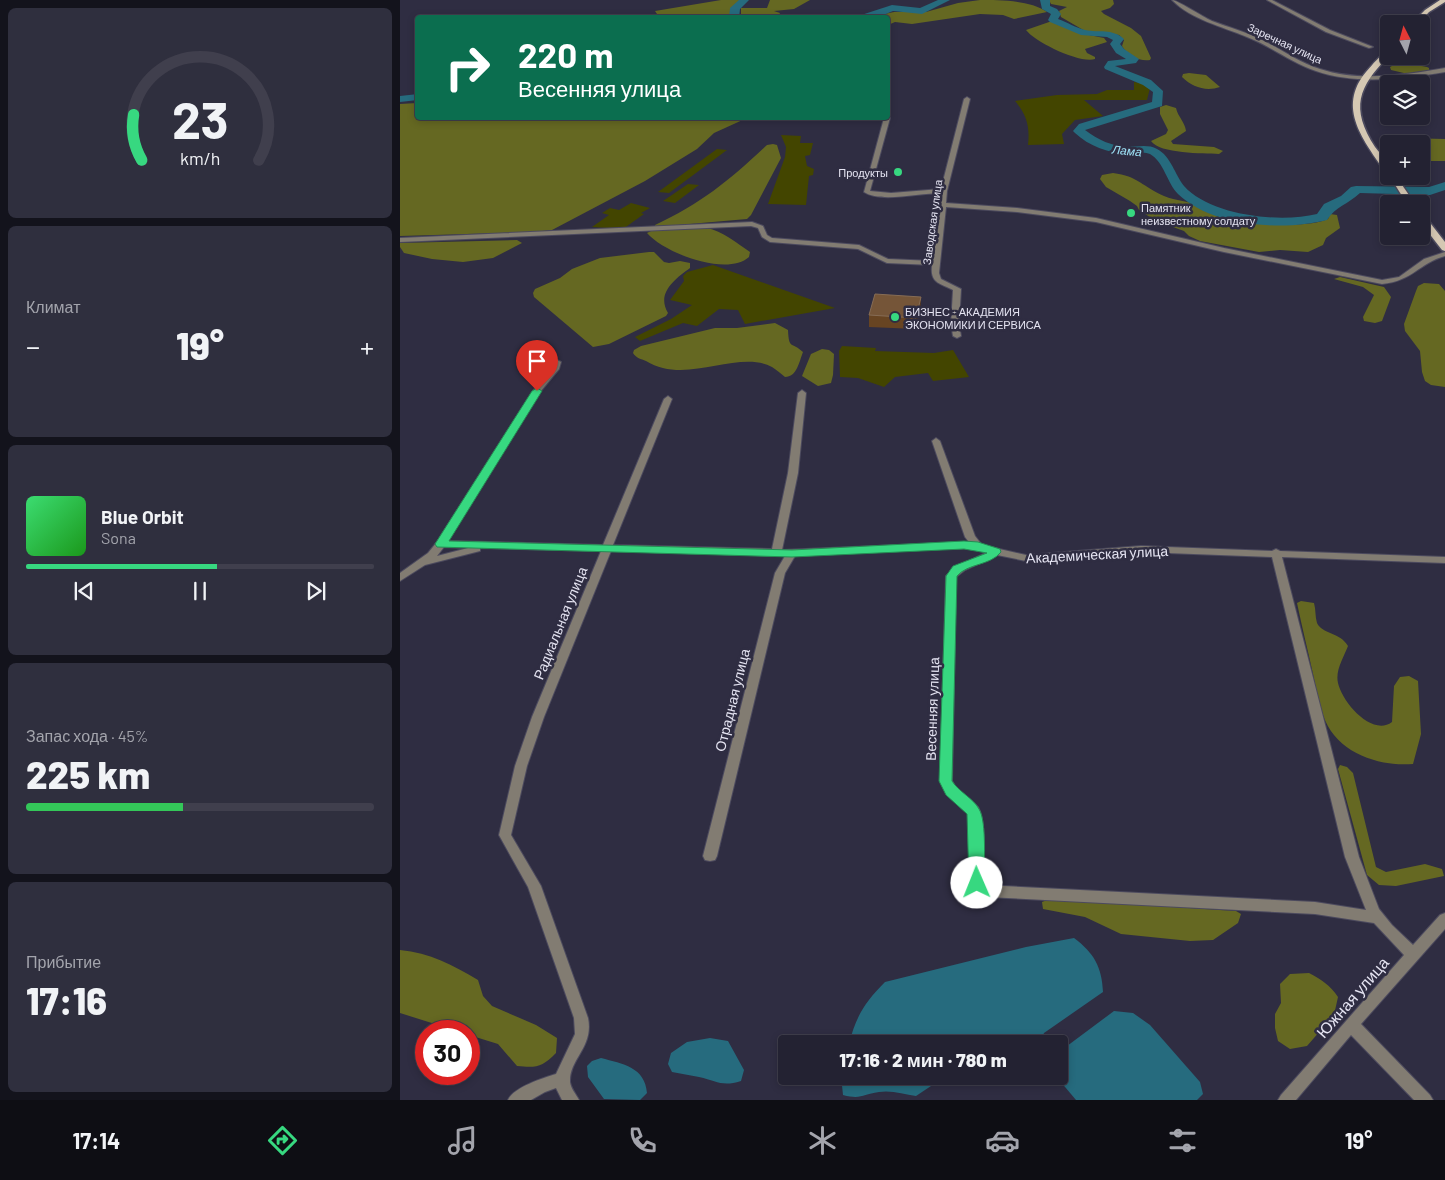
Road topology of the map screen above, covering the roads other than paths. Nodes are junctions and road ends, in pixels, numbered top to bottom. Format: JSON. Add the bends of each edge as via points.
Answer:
{"nodes":[{"id":1,"x":1174,"y":0,"type":"edge"},
{"id":2,"x":1269,"y":0,"type":"edge"},
{"id":3,"x":1443,"y":2,"type":"edge"},
{"id":4,"x":1423,"y":15,"type":"edge"},
{"id":5,"x":1371,"y":47,"type":"dead end"},
{"id":6,"x":1380,"y":62,"type":"edge"},
{"id":7,"x":1445,"y":70,"type":"edge"},
{"id":8,"x":1366,"y":77,"type":"junction"},
{"id":9,"x":967,"y":99,"type":"dead end"},
{"id":10,"x":886,"y":120,"type":"edge"},
{"id":11,"x":1380,"y":157,"type":"edge"},
{"id":12,"x":944,"y":191,"type":"junction"},
{"id":13,"x":943,"y":205,"type":"junction"},
{"id":14,"x":1430,"y":229,"type":"edge"},
{"id":15,"x":400,"y":240,"type":"edge"},
{"id":16,"x":1445,"y":248,"type":"edge"},
{"id":17,"x":1445,"y":254,"type":"edge"},
{"id":18,"x":936,"y":263,"type":"junction"},
{"id":19,"x":957,"y":336,"type":"dead end"},
{"id":20,"x":557,"y":362,"type":"dead end"},
{"id":21,"x":802,"y":393,"type":"dead end"},
{"id":22,"x":668,"y":399,"type":"dead end"},
{"id":23,"x":936,"y":441,"type":"dead end"},
{"id":24,"x":441,"y":544,"type":"junction"},
{"id":25,"x":488,"y":546,"type":"junction"},
{"id":26,"x":978,"y":546,"type":"junction"},
{"id":27,"x":606,"y":550,"type":"junction"},
{"id":28,"x":996,"y":552,"type":"junction"},
{"id":29,"x":1276,"y":552,"type":"junction"},
{"id":30,"x":776,"y":553,"type":"junction"},
{"id":31,"x":792,"y":553,"type":"junction"},
{"id":32,"x":1445,"y":560,"type":"edge"},
{"id":33,"x":422,"y":563,"type":"junction"},
{"id":34,"x":400,"y":578,"type":"edge"},
{"id":35,"x":710,"y":856,"type":"dead end"},
{"id":36,"x":1378,"y":918,"type":"junction"},
{"id":37,"x":1445,"y":919,"type":"edge"},
{"id":38,"x":1413,"y":954,"type":"junction"},
{"id":39,"x":1351,"y":1024,"type":"junction"},
{"id":40,"x":562,"y":1079,"type":"junction"},
{"id":41,"x":516,"y":1100,"type":"edge"},
{"id":42,"x":571,"y":1100,"type":"edge"},
{"id":43,"x":1286,"y":1100,"type":"edge"},
{"id":44,"x":1425,"y":1100,"type":"edge"}],
"edges":[{"from":1,"to":8,"type":"street","name":"Заречная улица","via":[[1202,18],[1253,38],[1318,70]]},
{"from":2,"to":5,"type":"street","via":[[1328,31]]},
{"from":3,"to":4,"type":"main road"},
{"from":6,"to":8,"type":"main road"},
{"from":7,"to":8,"type":"street","name":"Заречная улица","via":[[1412,76]]},
{"from":8,"to":11,"type":"main road","via":[[1358,91],[1356,109],[1366,136]]},
{"from":9,"to":12,"type":"street","name":"Заводская улица"},
{"from":10,"to":12,"type":"street","via":[[867,192],[880,195]]},
{"from":12,"to":13,"type":"street","name":"Заводская улица"},
{"from":13,"to":17,"type":"street","via":[[1096,220],[1382,282],[1400,280],[1430,258]]},
{"from":13,"to":18,"type":"street","name":"Заводская улица"},
{"from":14,"to":16,"type":"main road"},
{"from":15,"to":18,"type":"street","via":[[752,224],[761,227],[764,236],[770,240],[859,247],[887,260]]},
{"from":18,"to":19,"type":"street","name":"Заводская улица","via":[[935,277],[957,289]]},
{"from":20,"to":24,"type":"street"},
{"from":21,"to":30,"type":"street","via":[[793,473]]},
{"from":22,"to":27,"type":"street","name":"Радиальная улица"},
{"from":23,"to":26,"type":"street","via":[[970,537]]},
{"from":24,"to":25,"type":"street","name":"Академическая улица"},
{"from":24,"to":33,"type":"street"},
{"from":25,"to":27,"type":"street","name":"Академическая улица"},
{"from":25,"to":33,"type":"street"},
{"from":26,"to":28,"type":"street","name":"Академическая улица"},
{"from":26,"to":31,"type":"street","name":"Академическая улица"},
{"from":27,"to":30,"type":"street","name":"Академическая улица"},
{"from":27,"to":40,"type":"street","name":"Радиальная улица","via":[[538,718],[504,835],[534,886],[581,1018],[581,1036]]},
{"from":28,"to":29,"type":"street","name":"Академическая улица","via":[[1026,558],[1141,549]]},
{"from":28,"to":36,"type":"street","name":"Весенняя улица","via":[[957,569],[951,576],[946,781],[951,791],[974,811],[979,889],[1315,908]]},
{"from":29,"to":32,"type":"street","name":"Академическая улица"},
{"from":29,"to":36,"type":"street","via":[[1352,857]]},
{"from":30,"to":31,"type":"street","name":"Академическая улица"},
{"from":31,"to":35,"type":"street","name":"Отрадная улица","via":[[780,573]]},
{"from":33,"to":34,"type":"street"},
{"from":36,"to":38,"type":"street"},
{"from":37,"to":38,"type":"street","name":"Южная улица"},
{"from":38,"to":39,"type":"street","name":"Южная улица"},
{"from":39,"to":43,"type":"street","name":"Южная улица"},
{"from":39,"to":44,"type":"street"},
{"from":40,"to":41,"type":"street"},
{"from":40,"to":42,"type":"street","via":[[565,1094]]}]}
